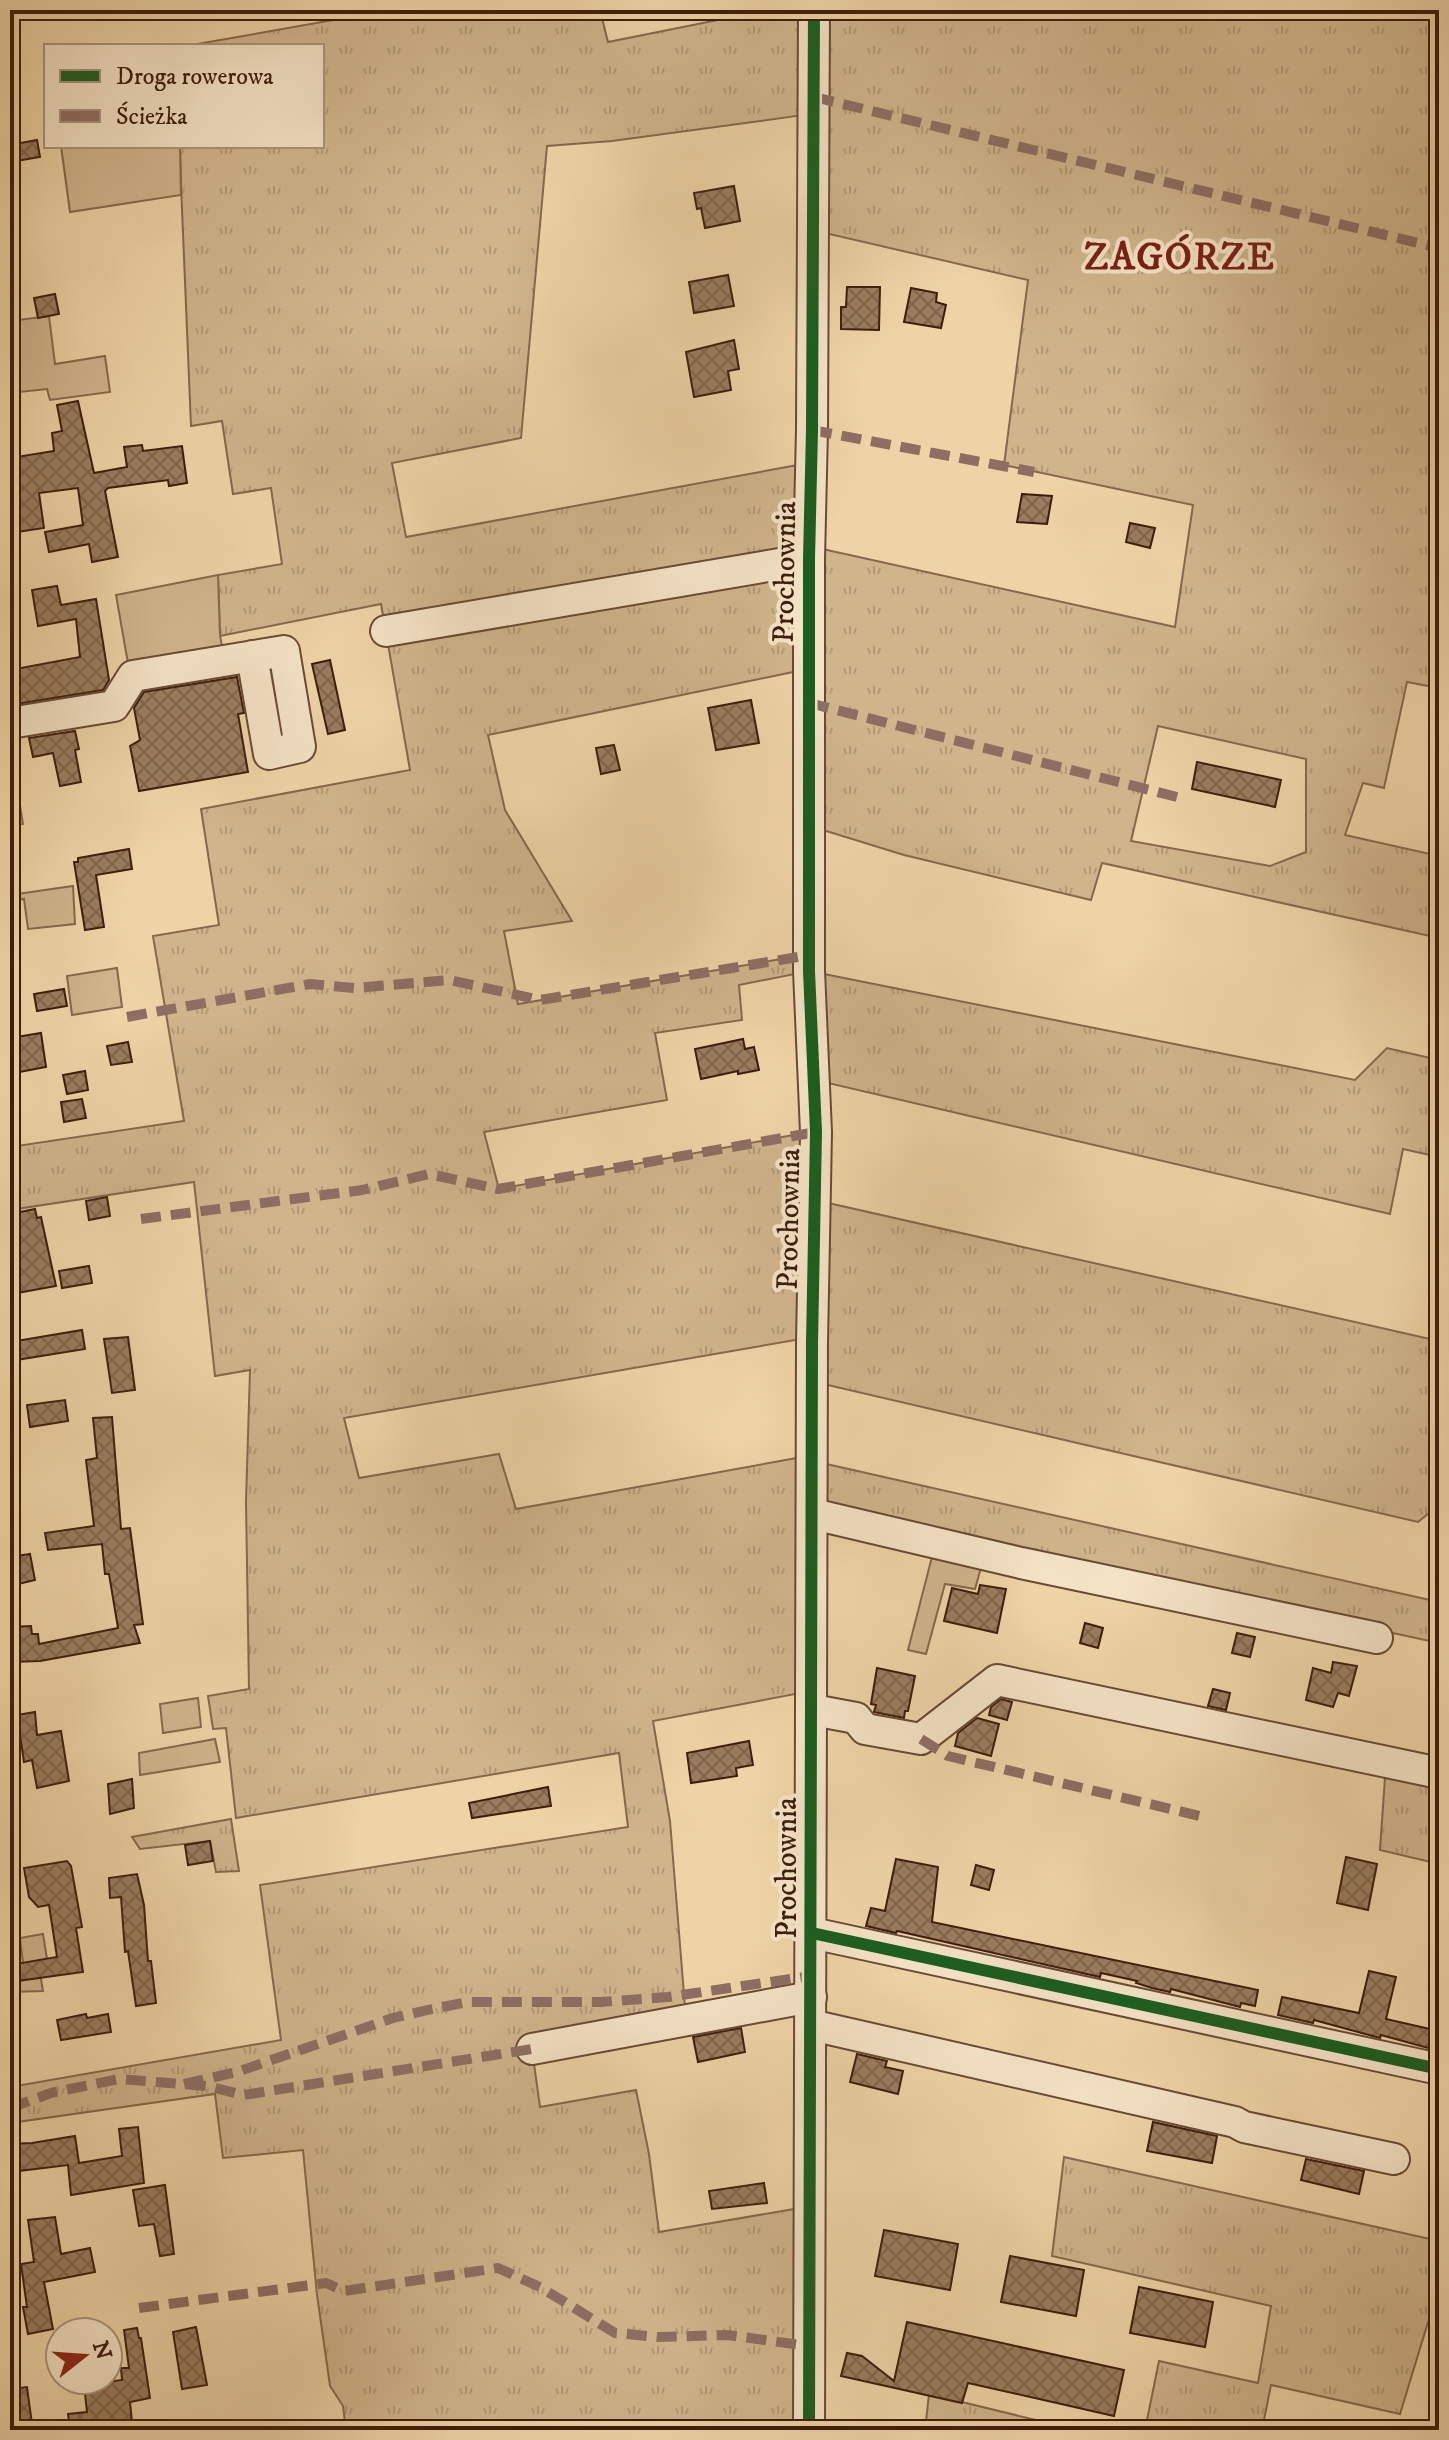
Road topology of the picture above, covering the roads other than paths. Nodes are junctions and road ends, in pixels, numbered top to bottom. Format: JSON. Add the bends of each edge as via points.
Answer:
{"nodes":[{"id":1,"x":814,"y":10,"type":"edge"},
{"id":2,"x":809,"y":559,"type":"junction"},
{"id":3,"x":386,"y":631,"type":"dead end"},
{"id":4,"x":252,"y":656,"type":"dead end"},
{"id":5,"x":10,"y":723,"type":"edge"},
{"id":6,"x":813,"y":1514,"type":"junction"},
{"id":7,"x":1377,"y":1638,"type":"dead end"},
{"id":8,"x":813,"y":1710,"type":"junction"},
{"id":9,"x":1439,"y":1773,"type":"edge"},
{"id":10,"x":812,"y":1933,"type":"junction"},
{"id":11,"x":811,"y":2011,"type":"junction"},
{"id":12,"x":532,"y":2049,"type":"dead end"},
{"id":13,"x":1439,"y":2069,"type":"edge"},
{"id":14,"x":1394,"y":2159,"type":"dead end"},
{"id":15,"x":809,"y":2430,"type":"edge"}],
"edges":[{"from":1,"to":2,"type":"street","name":"Prochownia"},
{"from":2,"to":3,"type":"street"},
{"from":2,"to":6,"type":"street","name":"Prochownia","via":[[809,971],[816,1132]]},
{"from":4,"to":5,"type":"street","via":[[133,676],[114,706]]},
{"from":6,"to":7,"type":"street"},
{"from":6,"to":8,"type":"street","name":"Prochownia"},
{"from":8,"to":9,"type":"street","via":[[856,1718],[865,1729],[921,1739],[997,1680]]},
{"from":8,"to":10,"type":"street","name":"Prochownia"},
{"from":10,"to":11,"type":"street","name":"Prochownia"},
{"from":10,"to":13,"type":"street"},
{"from":11,"to":12,"type":"street","via":[[678,2024]]},
{"from":11,"to":14,"type":"street","via":[[1244,2127]]},
{"from":11,"to":15,"type":"street","name":"Prochownia"}]}
